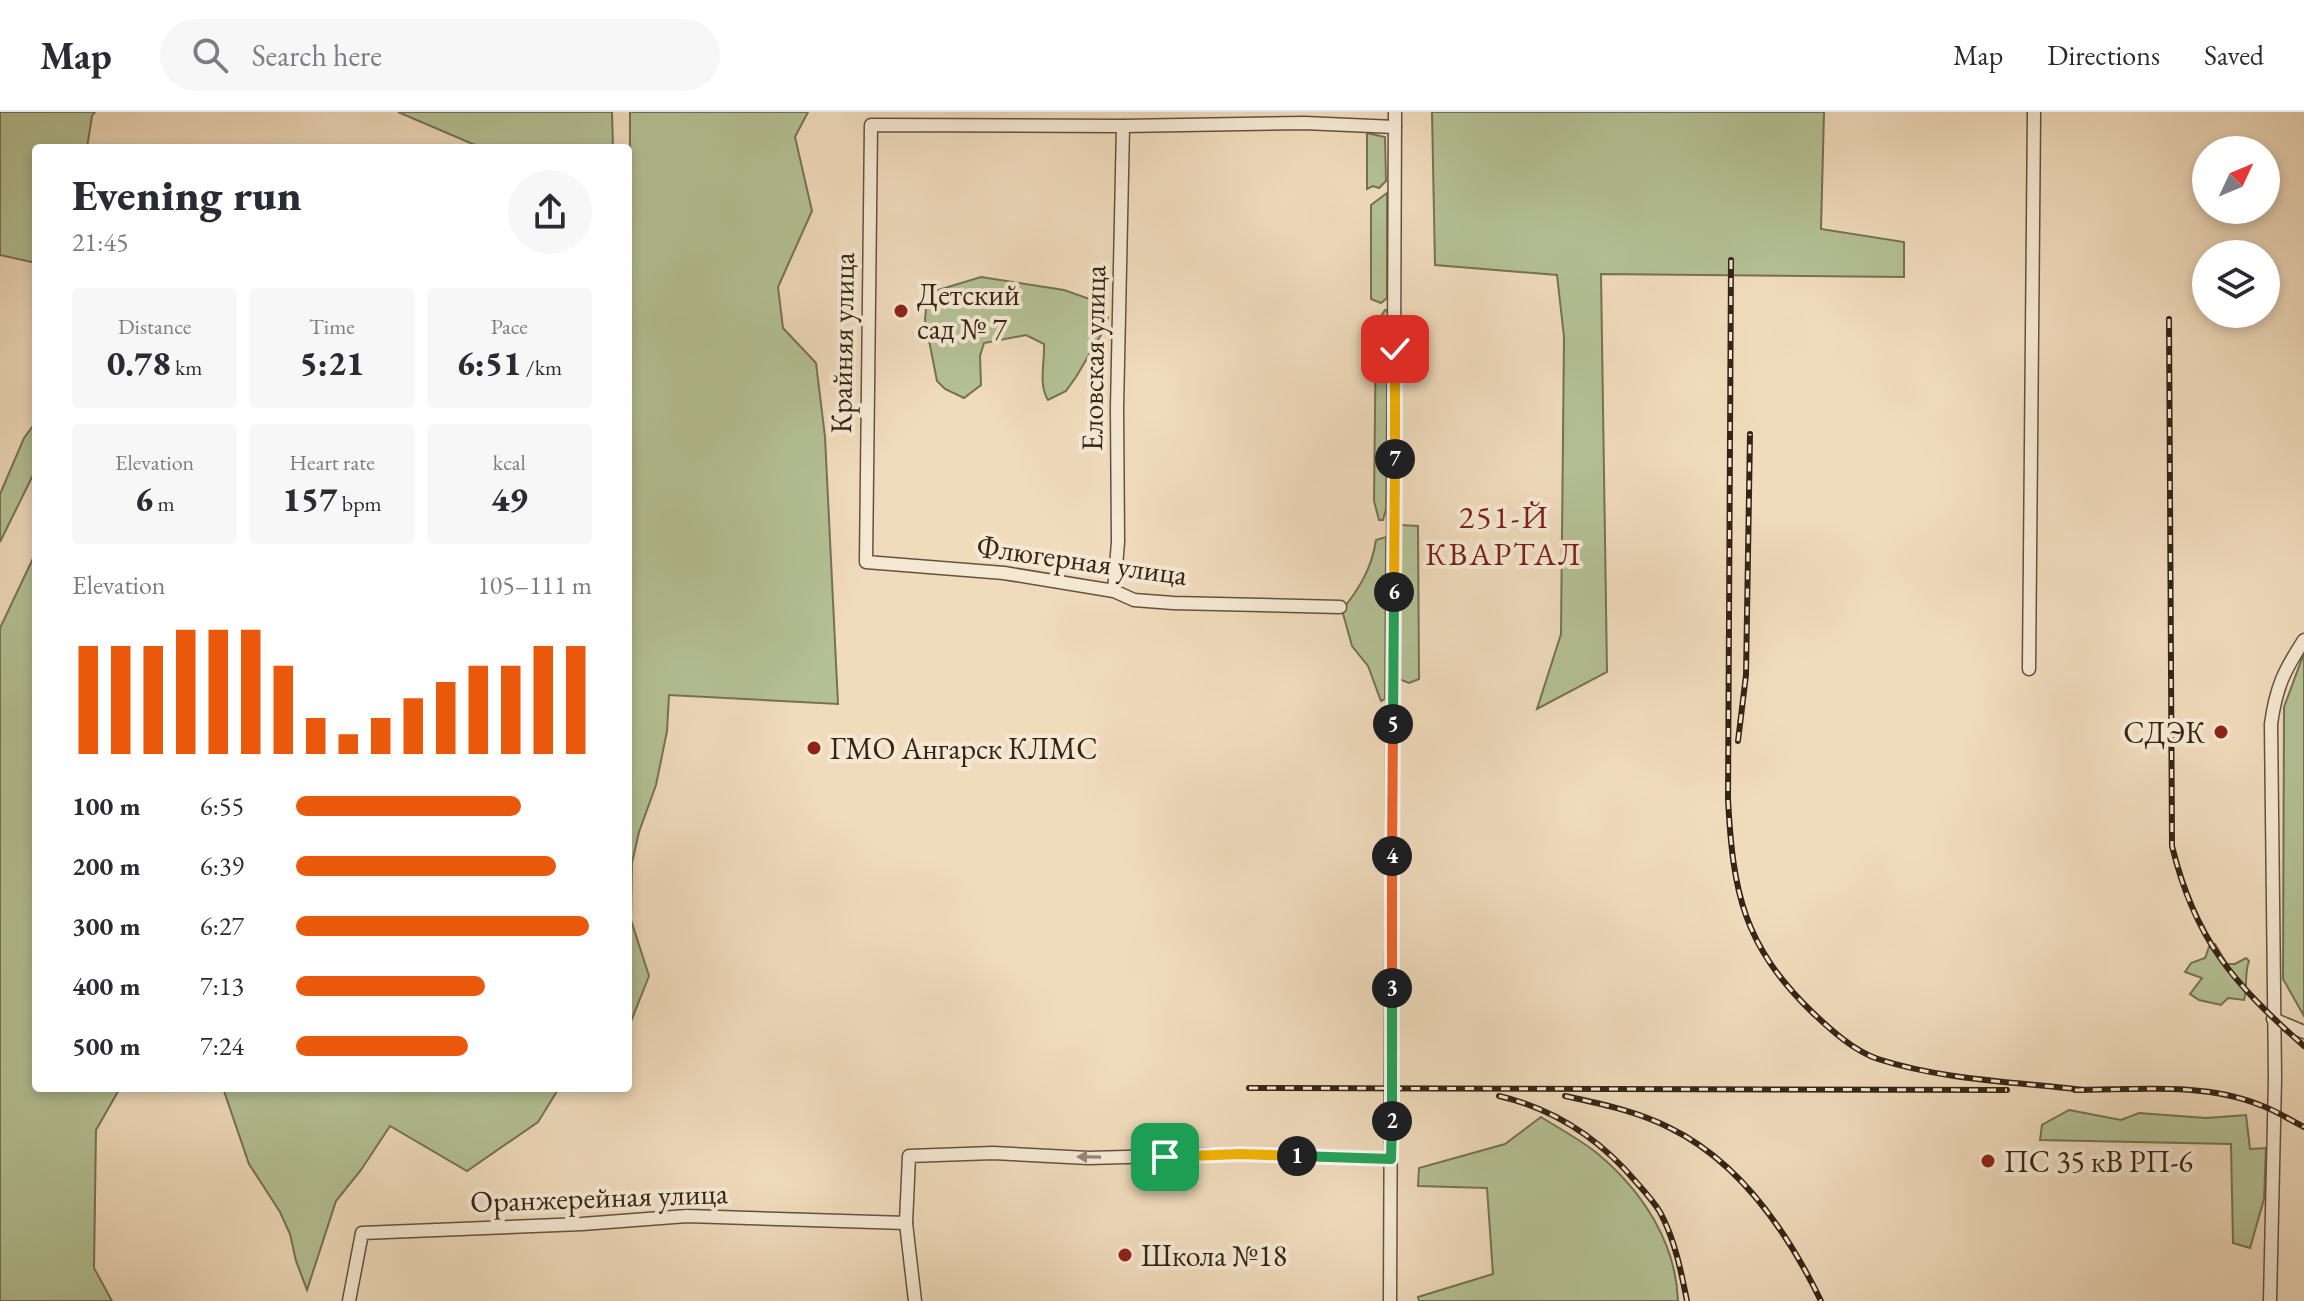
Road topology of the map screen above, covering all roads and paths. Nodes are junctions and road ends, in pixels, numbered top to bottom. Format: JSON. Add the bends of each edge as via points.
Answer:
{"nodes":[{"id":1,"x":1395,"y":112,"type":"edge"},
{"id":2,"x":2034,"y":112,"type":"edge"},
{"id":3,"x":1123,"y":126,"type":"junction"},
{"id":4,"x":1395,"y":127,"type":"junction"},
{"id":5,"x":866,"y":562,"type":"joint"},
{"id":6,"x":1114,"y":591,"type":"junction"},
{"id":7,"x":1340,"y":607,"type":"dead end"},
{"id":8,"x":2304,"y":640,"type":"edge"},
{"id":9,"x":2029,"y":669,"type":"dead end"},
{"id":10,"x":2273,"y":1019,"type":"junction"},
{"id":11,"x":2304,"y":1032,"type":"edge"},
{"id":12,"x":1391,"y":1159,"type":"junction"},
{"id":13,"x":906,"y":1223,"type":"junction"},
{"id":14,"x":349,"y":1301,"type":"edge"},
{"id":15,"x":915,"y":1301,"type":"edge"},
{"id":16,"x":1390,"y":1301,"type":"edge"},
{"id":17,"x":2270,"y":1301,"type":"edge"}],
"edges":[{"from":1,"to":4,"type":"street"},
{"from":2,"to":9,"type":"street"},
{"from":3,"to":4,"type":"street"},
{"from":3,"to":5,"type":"street","name":"Крайняя улица","via":[[871,125]]},
{"from":3,"to":6,"type":"street","name":"Еловская улица"},
{"from":4,"to":12,"type":"street"},
{"from":5,"to":6,"type":"street","name":"Флюгерная улица","via":[[1004,573]]},
{"from":6,"to":7,"type":"street","name":"Флюгерная улица","via":[[1134,600],[1173,603]]},
{"from":8,"to":10,"type":"street","via":[[2284,670],[2271,724]]},
{"from":10,"to":11,"type":"street"},
{"from":10,"to":17,"type":"street"},
{"from":12,"to":13,"type":"street","one_way":true,"via":[[1240,1154],[909,1156]]},
{"from":12,"to":16,"type":"street"},
{"from":13,"to":14,"type":"street","name":"Оранжерейная улица","via":[[687,1216],[362,1233]]},
{"from":13,"to":15,"type":"street"}]}
